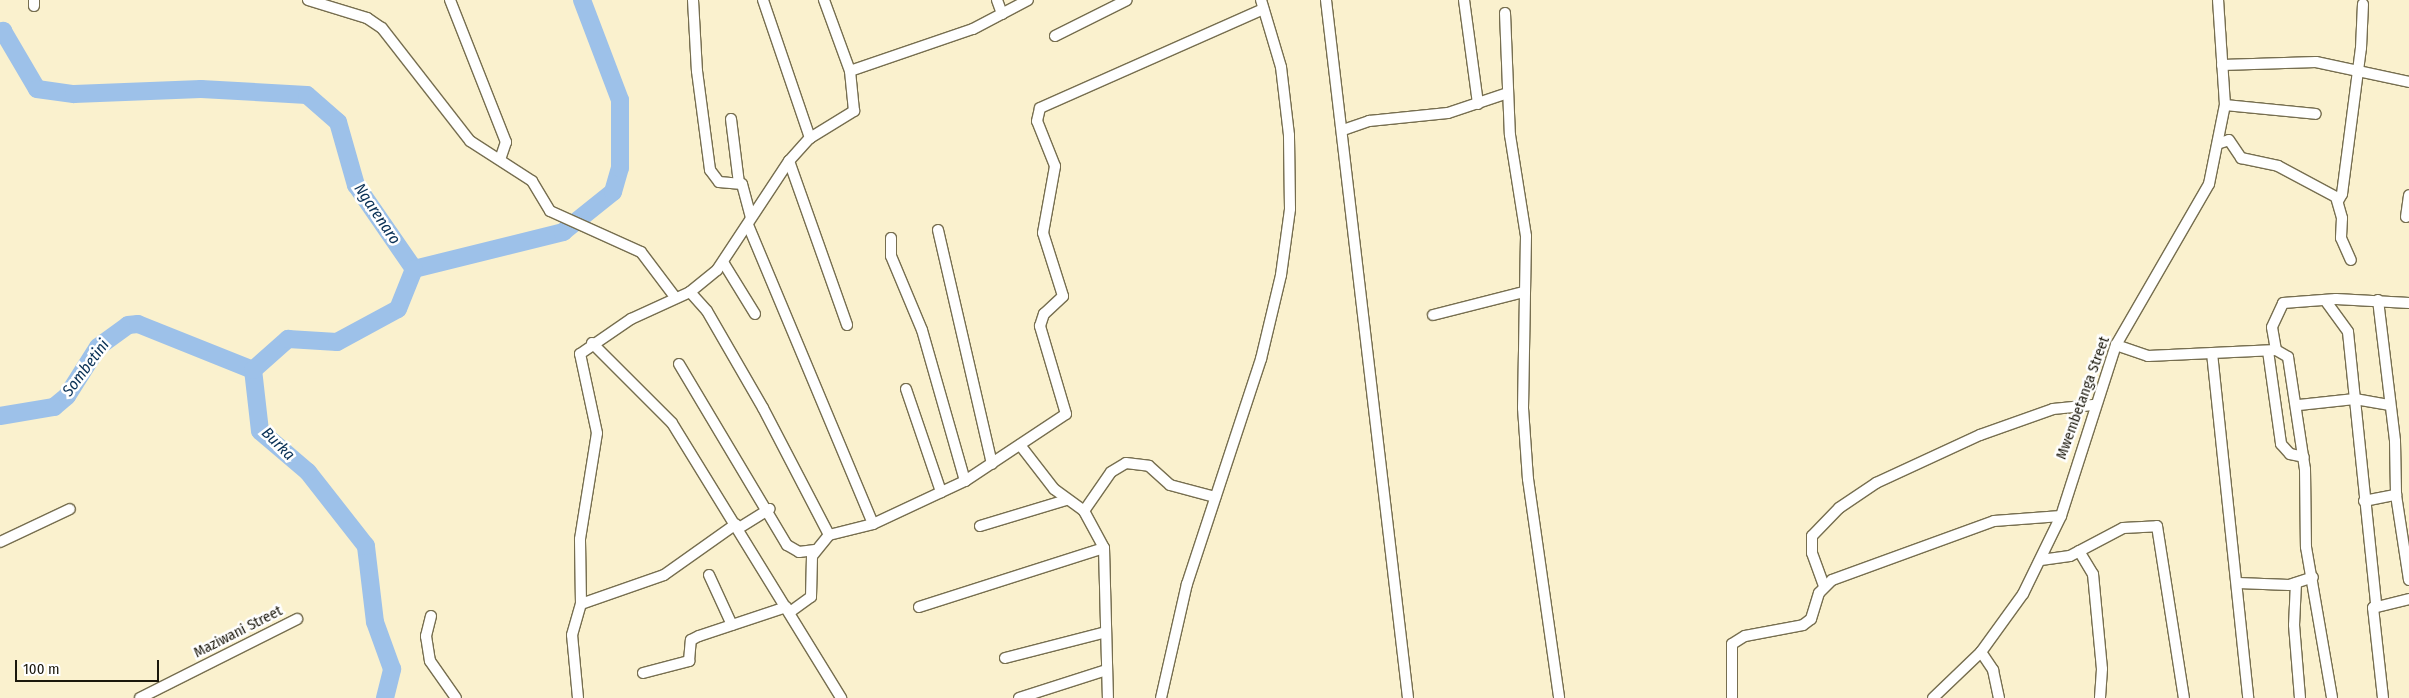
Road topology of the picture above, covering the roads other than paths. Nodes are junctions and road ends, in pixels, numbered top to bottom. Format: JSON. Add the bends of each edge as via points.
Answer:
{"nodes":[{"id":1,"x":308,"y":0,"type":"edge"},
{"id":2,"x":450,"y":0,"type":"edge"},
{"id":3,"x":693,"y":0,"type":"edge"},
{"id":4,"x":763,"y":0,"type":"edge"},
{"id":5,"x":824,"y":0,"type":"edge"},
{"id":6,"x":997,"y":0,"type":"edge"},
{"id":7,"x":1028,"y":0,"type":"edge"},
{"id":8,"x":1127,"y":0,"type":"edge"},
{"id":9,"x":1326,"y":0,"type":"edge"},
{"id":10,"x":1464,"y":0,"type":"edge"},
{"id":11,"x":2218,"y":0,"type":"edge"},
{"id":12,"x":1262,"y":4,"type":"edge"},
{"id":13,"x":2362,"y":4,"type":"dead end"},
{"id":14,"x":1505,"y":13,"type":"dead end"},
{"id":15,"x":1002,"y":14,"type":"junction"},
{"id":16,"x":1055,"y":36,"type":"dead end"},
{"id":17,"x":2222,"y":65,"type":"junction"},
{"id":18,"x":850,"y":71,"type":"junction"},
{"id":19,"x":2357,"y":71,"type":"junction"},
{"id":20,"x":2409,"y":82,"type":"edge"},
{"id":21,"x":1508,"y":93,"type":"junction"},
{"id":22,"x":1478,"y":104,"type":"junction"},
{"id":23,"x":2224,"y":105,"type":"junction"},
{"id":24,"x":2316,"y":114,"type":"dead end"},
{"id":25,"x":731,"y":119,"type":"dead end"},
{"id":26,"x":1343,"y":130,"type":"junction"},
{"id":27,"x":810,"y":138,"type":"junction"},
{"id":28,"x":2220,"y":143,"type":"junction"},
{"id":29,"x":500,"y":158,"type":"junction"},
{"id":30,"x":789,"y":161,"type":"junction"},
{"id":31,"x":739,"y":183,"type":"junction"},
{"id":32,"x":2409,"y":195,"type":"edge"},
{"id":33,"x":2338,"y":201,"type":"junction"},
{"id":34,"x":2406,"y":217,"type":"dead end"},
{"id":35,"x":750,"y":221,"type":"junction"},
{"id":36,"x":938,"y":230,"type":"dead end"},
{"id":37,"x":891,"y":238,"type":"dead end"},
{"id":38,"x":2350,"y":260,"type":"dead end"},
{"id":39,"x":723,"y":262,"type":"junction"},
{"id":40,"x":690,"y":292,"type":"junction"},
{"id":41,"x":1524,"y":292,"type":"junction"},
{"id":42,"x":675,"y":297,"type":"junction"},
{"id":43,"x":2325,"y":300,"type":"junction"},
{"id":44,"x":2378,"y":300,"type":"junction"},
{"id":45,"x":2409,"y":303,"type":"edge"},
{"id":46,"x":756,"y":314,"type":"dead end"},
{"id":47,"x":1432,"y":315,"type":"dead end"},
{"id":48,"x":847,"y":325,"type":"dead end"},
{"id":49,"x":592,"y":343,"type":"junction"},
{"id":50,"x":2116,"y":345,"type":"junction"},
{"id":51,"x":2272,"y":351,"type":"junction"},
{"id":52,"x":2212,"y":353,"type":"junction"},
{"id":53,"x":679,"y":364,"type":"dead end"},
{"id":54,"x":906,"y":388,"type":"dead end"},
{"id":55,"x":2355,"y":399,"type":"junction"},
{"id":56,"x":2388,"y":404,"type":"junction"},
{"id":57,"x":2093,"y":405,"type":"junction"},
{"id":58,"x":2299,"y":405,"type":"junction"},
{"id":59,"x":1020,"y":445,"type":"junction"},
{"id":60,"x":2304,"y":457,"type":"junction"},
{"id":61,"x":992,"y":464,"type":"junction"},
{"id":62,"x":965,"y":481,"type":"junction"},
{"id":63,"x":941,"y":492,"type":"junction"},
{"id":64,"x":2396,"y":495,"type":"junction"},
{"id":65,"x":1215,"y":497,"type":"junction"},
{"id":66,"x":1066,"y":500,"type":"junction"},
{"id":67,"x":2364,"y":502,"type":"junction"},
{"id":68,"x":70,"y":509,"type":"dead end"},
{"id":69,"x":770,"y":509,"type":"junction"},
{"id":70,"x":1084,"y":512,"type":"junction"},
{"id":71,"x":2061,"y":516,"type":"junction"},
{"id":72,"x":873,"y":524,"type":"junction"},
{"id":73,"x":737,"y":526,"type":"junction"},
{"id":74,"x":980,"y":526,"type":"dead end"},
{"id":75,"x":829,"y":535,"type":"junction"},
{"id":76,"x":0,"y":542,"type":"edge"},
{"id":77,"x":1104,"y":548,"type":"junction"},
{"id":78,"x":814,"y":550,"type":"junction"},
{"id":79,"x":2079,"y":551,"type":"junction"},
{"id":80,"x":2041,"y":560,"type":"junction"},
{"id":81,"x":709,"y":575,"type":"dead end"},
{"id":82,"x":2313,"y":577,"type":"junction"},
{"id":83,"x":2409,"y":580,"type":"edge"},
{"id":84,"x":2238,"y":583,"type":"junction"},
{"id":85,"x":2296,"y":583,"type":"junction"},
{"id":86,"x":1824,"y":586,"type":"junction"},
{"id":87,"x":2409,"y":599,"type":"edge"},
{"id":88,"x":582,"y":604,"type":"junction"},
{"id":89,"x":2376,"y":605,"type":"junction"},
{"id":90,"x":919,"y":607,"type":"dead end"},
{"id":91,"x":788,"y":609,"type":"junction"},
{"id":92,"x":431,"y":616,"type":"dead end"},
{"id":93,"x":297,"y":619,"type":"dead end"},
{"id":94,"x":732,"y":625,"type":"junction"},
{"id":95,"x":1106,"y":632,"type":"junction"},
{"id":96,"x":1981,"y":652,"type":"junction"},
{"id":97,"x":1005,"y":658,"type":"dead end"},
{"id":98,"x":1106,"y":670,"type":"junction"},
{"id":99,"x":643,"y":673,"type":"dead end"},
{"id":100,"x":140,"y":698,"type":"edge"},
{"id":101,"x":456,"y":698,"type":"edge"},
{"id":102,"x":578,"y":698,"type":"edge"},
{"id":103,"x":841,"y":698,"type":"edge"},
{"id":104,"x":1019,"y":698,"type":"edge"},
{"id":105,"x":1108,"y":698,"type":"edge"},
{"id":106,"x":1161,"y":698,"type":"edge"},
{"id":107,"x":1408,"y":698,"type":"edge"},
{"id":108,"x":1559,"y":698,"type":"edge"},
{"id":109,"x":1732,"y":698,"type":"edge"},
{"id":110,"x":1933,"y":698,"type":"edge"},
{"id":111,"x":1999,"y":698,"type":"edge"},
{"id":112,"x":2100,"y":698,"type":"edge"},
{"id":113,"x":2184,"y":698,"type":"edge"},
{"id":114,"x":2248,"y":698,"type":"edge"},
{"id":115,"x":2300,"y":698,"type":"edge"},
{"id":116,"x":2332,"y":698,"type":"edge"},
{"id":117,"x":2383,"y":698,"type":"edge"}],
"edges":[{"from":1,"to":29,"type":"street","via":[[367,18],[382,28],[460,131]]},
{"from":2,"to":29,"type":"street","via":[[506,142]]},
{"from":3,"to":31,"type":"street","via":[[697,71],[710,170],[718,182]]},
{"from":4,"to":27,"type":"street"},
{"from":5,"to":18,"type":"street"},
{"from":6,"to":15,"type":"street"},
{"from":7,"to":15,"type":"street"},
{"from":8,"to":16,"type":"street"},
{"from":9,"to":26,"type":"street"},
{"from":10,"to":22,"type":"street"},
{"from":11,"to":17,"type":"street","name":"Mwembetanga Street"},
{"from":12,"to":59,"type":"street","via":[[1108,74],[1036,113],[1055,166],[1043,233],[1063,296],[1044,314],[1040,326],[1067,410]]},
{"from":12,"to":65,"type":"street","via":[[1286,102],[1290,209],[1261,358]]},
{"from":13,"to":19,"type":"street"},
{"from":14,"to":21,"type":"street"},
{"from":15,"to":18,"type":"street","via":[[973,30]]},
{"from":17,"to":19,"type":"street","via":[[2316,62]]},
{"from":17,"to":23,"type":"street","name":"Mwembetanga Street"},
{"from":18,"to":27,"type":"street","via":[[854,111]]},
{"from":19,"to":20,"type":"street"},
{"from":19,"to":33,"type":"street","via":[[2342,194]]},
{"from":21,"to":22,"type":"street"},
{"from":21,"to":41,"type":"street","via":[[1510,135],[1526,236]]},
{"from":22,"to":26,"type":"street","via":[[1424,118],[1369,121]]},
{"from":23,"to":24,"type":"street"},
{"from":23,"to":28,"type":"street","name":"Mwembetanga Street"},
{"from":25,"to":31,"type":"street"},
{"from":26,"to":107,"type":"street"},
{"from":27,"to":30,"type":"street"},
{"from":28,"to":33,"type":"street","via":[[2229,140],[2241,158],[2278,166]]},
{"from":28,"to":50,"type":"street","name":"Mwembetanga Street","via":[[2205,191]]},
{"from":29,"to":42,"type":"street","via":[[532,181],[550,211],[641,252]]},
{"from":30,"to":35,"type":"street"},
{"from":30,"to":48,"type":"street"},
{"from":31,"to":35,"type":"street"},
{"from":32,"to":34,"type":"street"},
{"from":33,"to":38,"type":"street","via":[[2341,238]]},
{"from":35,"to":39,"type":"street"},
{"from":35,"to":72,"type":"street"},
{"from":36,"to":61,"type":"street"},
{"from":37,"to":62,"type":"street","via":[[891,256],[922,330]]},
{"from":39,"to":40,"type":"street"},
{"from":39,"to":46,"type":"street"},
{"from":40,"to":42,"type":"street"},
{"from":40,"to":75,"type":"street","via":[[706,311],[763,408]]},
{"from":41,"to":47,"type":"street"},
{"from":41,"to":108,"type":"street","via":[[1523,408],[1532,518]]},
{"from":42,"to":49,"type":"street"},
{"from":43,"to":44,"type":"street"},
{"from":43,"to":51,"type":"street","via":[[2283,303],[2272,327]]},
{"from":43,"to":55,"type":"street","via":[[2348,332]]},
{"from":44,"to":45,"type":"street"},
{"from":44,"to":56,"type":"street"},
{"from":49,"to":73,"type":"street","via":[[672,423]]},
{"from":49,"to":88,"type":"street","via":[[579,360],[597,433],[580,539]]},
{"from":50,"to":52,"type":"street","via":[[2148,356]]},
{"from":50,"to":57,"type":"street","name":"Mwembetanga Street"},
{"from":51,"to":52,"type":"street"},
{"from":51,"to":58,"type":"street","via":[[2290,362]]},
{"from":51,"to":60,"type":"street","via":[[2281,444],[2290,454]]},
{"from":52,"to":84,"type":"street"},
{"from":53,"to":69,"type":"street"},
{"from":54,"to":63,"type":"street"},
{"from":55,"to":56,"type":"street"},
{"from":55,"to":58,"type":"street"},
{"from":55,"to":67,"type":"street"},
{"from":56,"to":64,"type":"street","via":[[2395,441]]},
{"from":57,"to":71,"type":"street","name":"Mwembetanga Street"},
{"from":57,"to":86,"type":"street","via":[[2053,409],[1980,435],[1876,483],[1839,508],[1812,536],[1812,553]]},
{"from":58,"to":60,"type":"street"},
{"from":59,"to":61,"type":"street"},
{"from":59,"to":66,"type":"street"},
{"from":60,"to":82,"type":"street","via":[[2303,522]]},
{"from":61,"to":62,"type":"street"},
{"from":62,"to":63,"type":"street"},
{"from":63,"to":72,"type":"street"},
{"from":64,"to":67,"type":"street"},
{"from":64,"to":83,"type":"street"},
{"from":65,"to":70,"type":"street","via":[[1170,484],[1156,469],[1126,463],[1111,472]]},
{"from":65,"to":106,"type":"street","via":[[1187,584]]},
{"from":66,"to":70,"type":"street"},
{"from":66,"to":74,"type":"street"},
{"from":67,"to":89,"type":"street"},
{"from":68,"to":76,"type":"street"},
{"from":69,"to":73,"type":"street"},
{"from":69,"to":78,"type":"street","via":[[788,545],[799,552]]},
{"from":70,"to":77,"type":"street"},
{"from":71,"to":80,"type":"street","name":"Mwembetanga Street"},
{"from":71,"to":86,"type":"street","via":[[1994,521]]},
{"from":72,"to":75,"type":"street"},
{"from":73,"to":88,"type":"street","via":[[664,575]]},
{"from":73,"to":91,"type":"street"},
{"from":75,"to":78,"type":"street"},
{"from":77,"to":90,"type":"street"},
{"from":77,"to":95,"type":"street"},
{"from":78,"to":91,"type":"street","via":[[811,597]]},
{"from":79,"to":80,"type":"street","via":[[2058,560]]},
{"from":79,"to":112,"type":"street","via":[[2094,579],[2102,668]]},
{"from":79,"to":113,"type":"street","via":[[2124,528],[2157,526]]},
{"from":80,"to":96,"type":"street","name":"Mwembetanga Street","via":[[2004,625]]},
{"from":81,"to":94,"type":"street"},
{"from":82,"to":85,"type":"street"},
{"from":82,"to":116,"type":"street"},
{"from":84,"to":85,"type":"street"},
{"from":84,"to":114,"type":"street"},
{"from":85,"to":115,"type":"street","via":[[2294,625]]},
{"from":86,"to":109,"type":"street","via":[[1811,619],[1804,625],[1745,636],[1732,644]]},
{"from":87,"to":89,"type":"street"},
{"from":88,"to":102,"type":"street","via":[[572,634]]},
{"from":89,"to":117,"type":"street","via":[[2373,613]]},
{"from":91,"to":94,"type":"street"},
{"from":91,"to":103,"type":"street"},
{"from":92,"to":101,"type":"street","via":[[426,636],[430,662]]},
{"from":93,"to":100,"type":"street","name":"Maziwani Street"},
{"from":94,"to":99,"type":"street","via":[[692,640],[688,661]]},
{"from":95,"to":97,"type":"street"},
{"from":95,"to":98,"type":"street"},
{"from":96,"to":110,"type":"street","name":"Mwembetanga Street"},
{"from":96,"to":111,"type":"street","via":[[1993,670]]},
{"from":98,"to":104,"type":"street"},
{"from":98,"to":105,"type":"street"}]}
